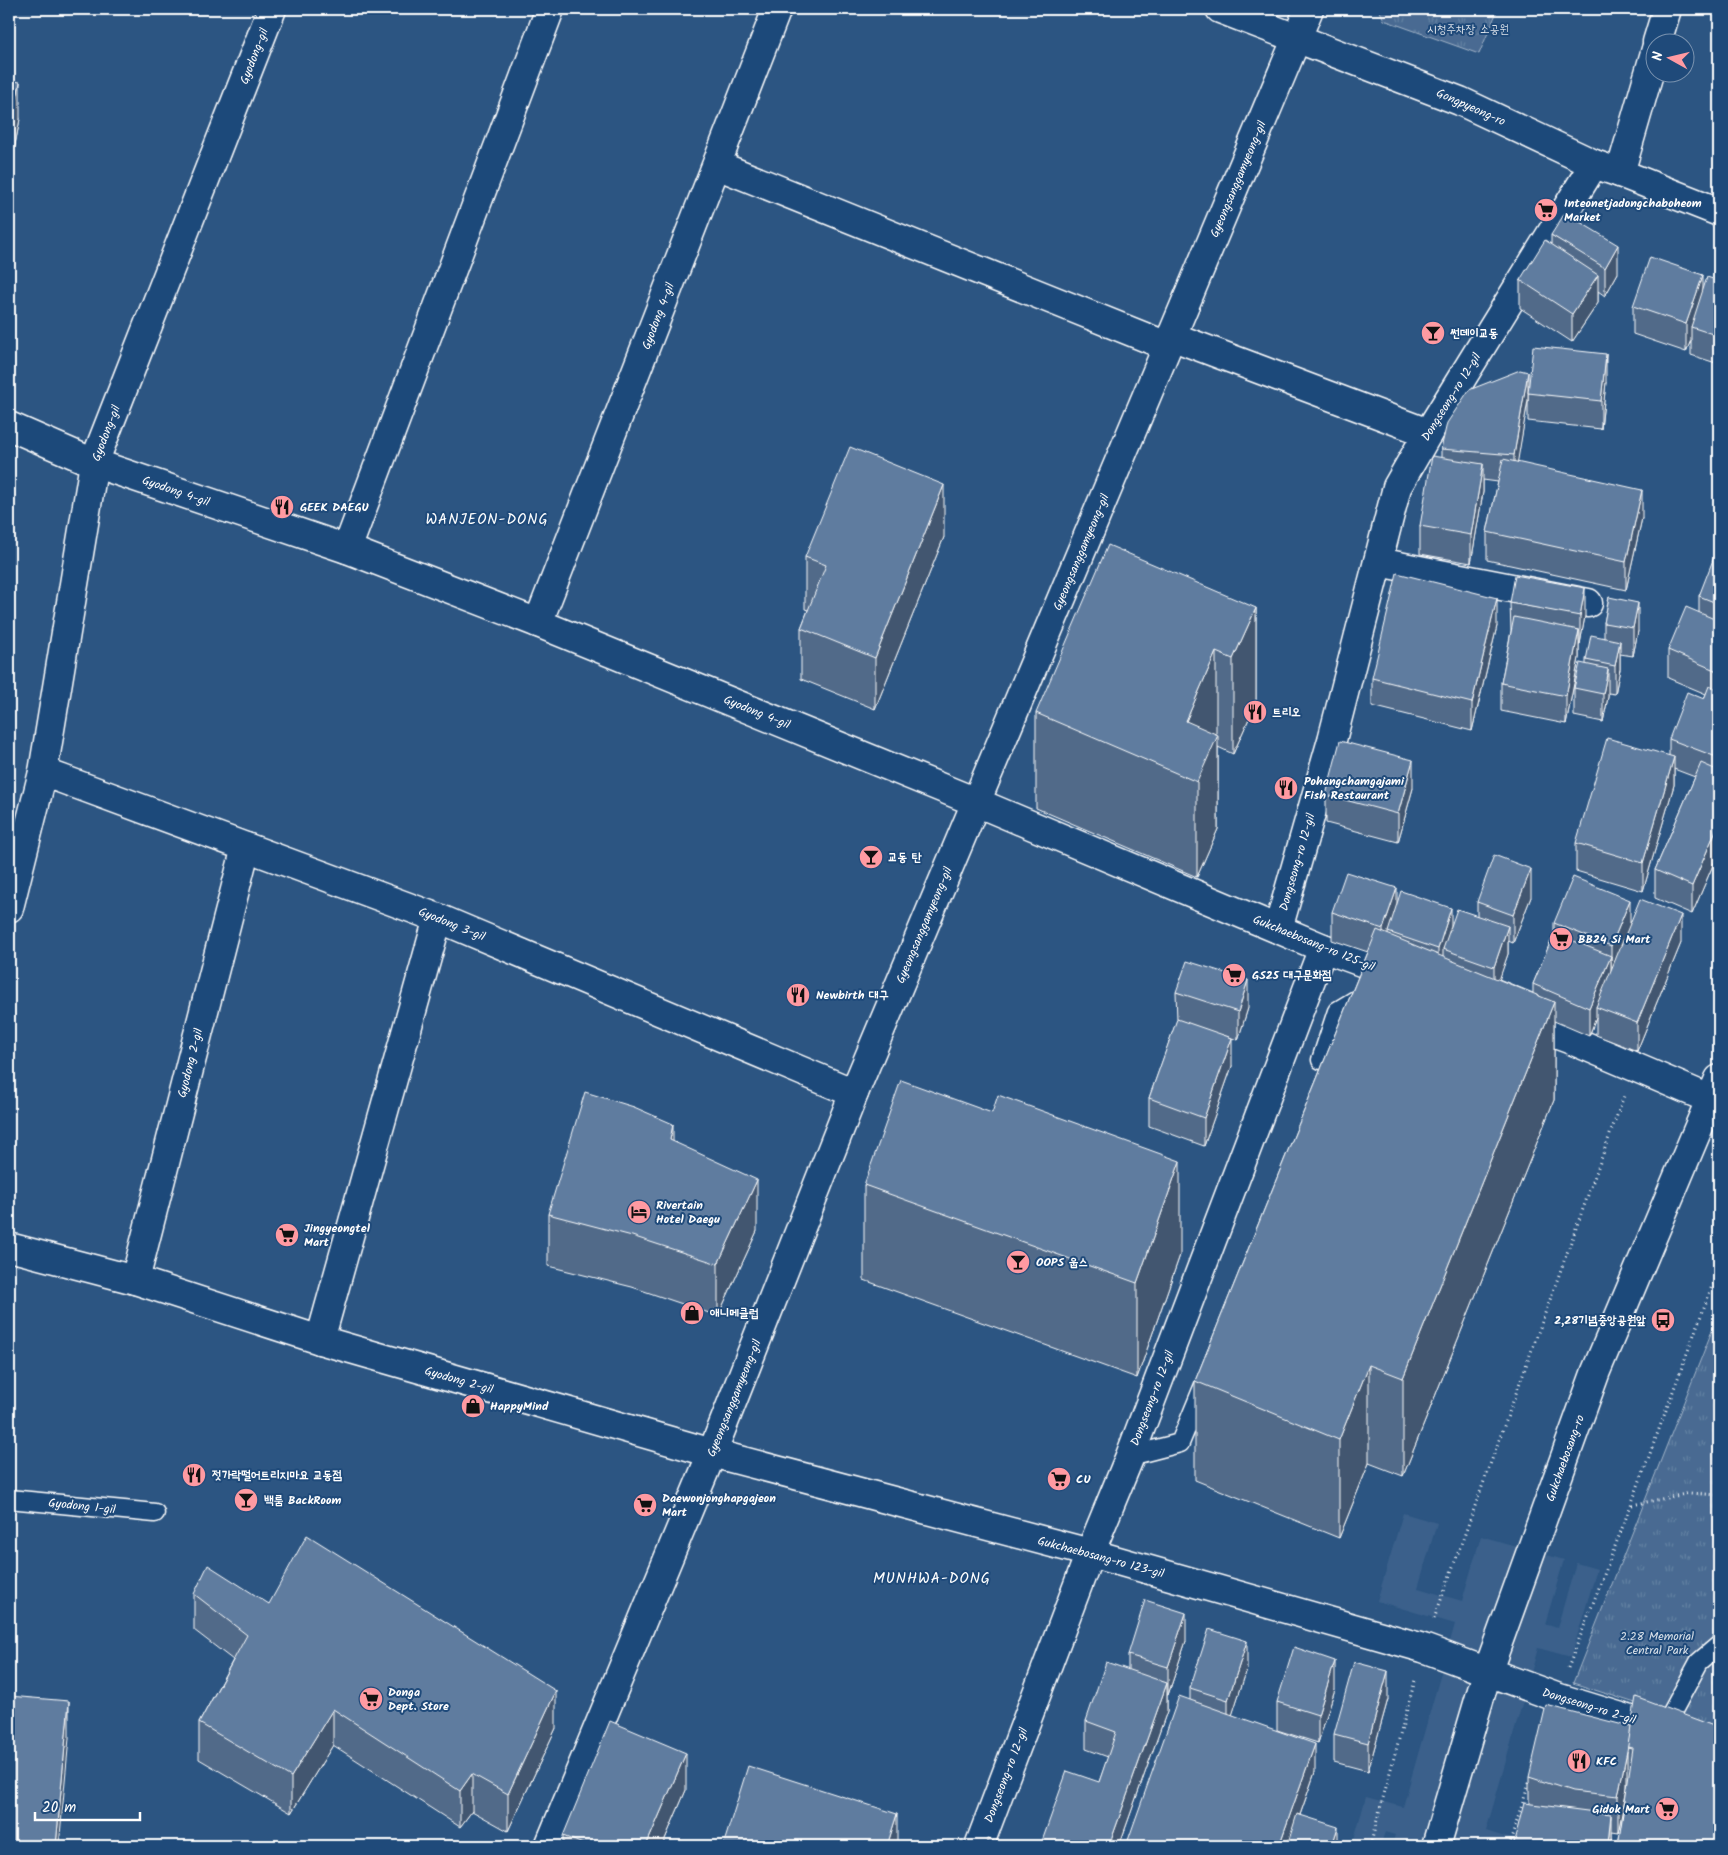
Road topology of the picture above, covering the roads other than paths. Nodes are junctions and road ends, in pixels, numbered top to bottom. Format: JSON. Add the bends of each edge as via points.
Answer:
{"nodes":[{"id":1,"x":272,"y":9,"type":"edge"},
{"id":2,"x":550,"y":9,"type":"edge"},
{"id":3,"x":777,"y":9,"type":"edge"},
{"id":4,"x":1220,"y":9,"type":"edge"},
{"id":5,"x":1309,"y":9,"type":"edge"},
{"id":6,"x":1667,"y":9,"type":"edge"},
{"id":7,"x":1661,"y":32,"type":"edge"},
{"id":8,"x":1297,"y":38,"type":"junction"},
{"id":9,"x":1646,"y":82,"type":"edge"},
{"id":10,"x":1594,"y":164,"type":"junction"},
{"id":11,"x":717,"y":165,"type":"junction"},
{"id":12,"x":1620,"y":173,"type":"junction"},
{"id":13,"x":1719,"y":212,"type":"edge"},
{"id":14,"x":1169,"y":341,"type":"junction"},
{"id":15,"x":9,"y":426,"type":"edge"},
{"id":16,"x":1428,"y":433,"type":"junction"},
{"id":17,"x":94,"y":463,"type":"junction"},
{"id":18,"x":347,"y":549,"type":"junction"},
{"id":19,"x":1378,"y":562,"type":"junction"},
{"id":20,"x":1588,"y":603,"type":"dead end"},
{"id":21,"x":538,"y":623,"type":"junction"},
{"id":22,"x":43,"y":772,"type":"junction"},
{"id":23,"x":976,"y":802,"type":"junction"},
{"id":24,"x":246,"y":847,"type":"junction"},
{"id":25,"x":9,"y":908,"type":"edge"},
{"id":26,"x":438,"y":918,"type":"junction"},
{"id":27,"x":1278,"y":929,"type":"junction"},
{"id":28,"x":1323,"y":948,"type":"junction"},
{"id":29,"x":1424,"y":985,"type":"edge"},
{"id":30,"x":1384,"y":992,"type":"edge"},
{"id":31,"x":1504,"y":1018,"type":"edge"},
{"id":32,"x":1321,"y":1060,"type":"dead end"},
{"id":33,"x":854,"y":1093,"type":"junction"},
{"id":34,"x":1716,"y":1094,"type":"edge"},
{"id":35,"x":9,"y":1247,"type":"edge"},
{"id":36,"x":135,"y":1280,"type":"junction"},
{"id":37,"x":320,"y":1340,"type":"junction"},
{"id":38,"x":1210,"y":1370,"type":"edge"},
{"id":39,"x":712,"y":1453,"type":"junction"},
{"id":40,"x":1130,"y":1456,"type":"junction"},
{"id":41,"x":9,"y":1499,"type":"edge"},
{"id":42,"x":155,"y":1513,"type":"dead end"},
{"id":43,"x":1090,"y":1553,"type":"junction"},
{"id":44,"x":1719,"y":1645,"type":"edge"},
{"id":45,"x":1487,"y":1673,"type":"junction"},
{"id":46,"x":1663,"y":1729,"type":"junction"},
{"id":47,"x":1719,"y":1747,"type":"edge"},
{"id":48,"x":549,"y":1846,"type":"edge"},
{"id":49,"x":979,"y":1846,"type":"edge"},
{"id":50,"x":1436,"y":1846,"type":"edge"}],
"edges":[{"from":1,"to":17,"type":"street","name":"Gyodong-gil"},
{"from":2,"to":18,"type":"street"},
{"from":3,"to":11,"type":"street","name":"Gyodong 4-gil"},
{"from":4,"to":8,"type":"street","name":"Gongpyeong-ro"},
{"from":5,"to":8,"type":"street","name":"Gyeongsanggamyeong-gil"},
{"from":6,"to":7,"type":"street"},
{"from":8,"to":10,"type":"street","name":"Gongpyeong-ro","via":[[1460,101]]},
{"from":8,"to":14,"type":"street","name":"Gyeongsanggamyeong-gil"},
{"from":9,"to":12,"type":"street"},
{"from":10,"to":12,"type":"street","name":"Gongpyeong-ro"},
{"from":10,"to":16,"type":"street","name":"Dongseong-ro 12-gil"},
{"from":11,"to":14,"type":"street"},
{"from":11,"to":21,"type":"street","name":"Gyodong 4-gil"},
{"from":12,"to":13,"type":"street","name":"Gongpyeong-ro"},
{"from":14,"to":16,"type":"street"},
{"from":14,"to":23,"type":"street","name":"Gyeongsanggamyeong-gil"},
{"from":15,"to":17,"type":"street","name":"Gyodong 4-gil"},
{"from":16,"to":19,"type":"street","name":"Dongseong-ro 12-gil","via":[[1397,486]]},
{"from":17,"to":18,"type":"street","name":"Gyodong 4-gil"},
{"from":17,"to":22,"type":"street","name":"Gyodong-gil"},
{"from":18,"to":21,"type":"street","name":"Gyodong 4-gil"},
{"from":19,"to":20,"type":"street"},
{"from":19,"to":27,"type":"street","name":"Dongseong-ro 12-gil"},
{"from":21,"to":23,"type":"street","name":"Gyodong 4-gil"},
{"from":22,"to":24,"type":"street","name":"Gyodong 3-gil"},
{"from":22,"to":25,"type":"street","name":"Gyodong-gil"},
{"from":23,"to":27,"type":"street","name":"Gukchaebosang-ro 125-gil"},
{"from":23,"to":33,"type":"street","name":"Gyeongsanggamyeong-gil"},
{"from":24,"to":26,"type":"street","name":"Gyodong 3-gil"},
{"from":24,"to":36,"type":"street","name":"Gyodong 2-gil"},
{"from":26,"to":33,"type":"street","name":"Gyodong 3-gil"},
{"from":26,"to":37,"type":"street"},
{"from":27,"to":28,"type":"street","name":"Gukchaebosang-ro 125-gil"},
{"from":28,"to":29,"type":"street","name":"Gukchaebosang-ro 125-gil"},
{"from":28,"to":40,"type":"street","name":"Dongseong-ro 12-gil"},
{"from":30,"to":32,"type":"lane","via":[[1375,988],[1337,1011]]},
{"from":31,"to":34,"type":"street"},
{"from":33,"to":39,"type":"street","name":"Gyeongsanggamyeong-gil"},
{"from":34,"to":45,"type":"street","name":"Gukchaebosang-ro","via":[[1596,1371]]},
{"from":35,"to":36,"type":"street","name":"Gyodong 2-gil"},
{"from":36,"to":37,"type":"street","name":"Gyodong 2-gil"},
{"from":37,"to":39,"type":"street","name":"Gyodong 2-gil"},
{"from":38,"to":40,"type":"lane","via":[[1180,1443]]},
{"from":39,"to":43,"type":"street","name":"Gukchaebosang-ro 123-gil"},
{"from":39,"to":48,"type":"street","name":"Gyeongsanggamyeong-gil"},
{"from":40,"to":43,"type":"street","name":"Dongseong-ro 12-gil"},
{"from":41,"to":42,"type":"lane","name":"Gyodong 1-gil"},
{"from":43,"to":45,"type":"street","name":"Gukchaebosang-ro 123-gil","via":[[1423,1648]]},
{"from":43,"to":49,"type":"street","name":"Dongseong-ro 12-gil"},
{"from":44,"to":46,"type":"lane","via":[[1699,1662]]},
{"from":45,"to":46,"type":"street","name":"Dongseong-ro 2-gil"},
{"from":45,"to":50,"type":"street","name":"Gukchaebosang-ro"},
{"from":46,"to":47,"type":"street","name":"Dongseong-ro 2-gil"}]}
